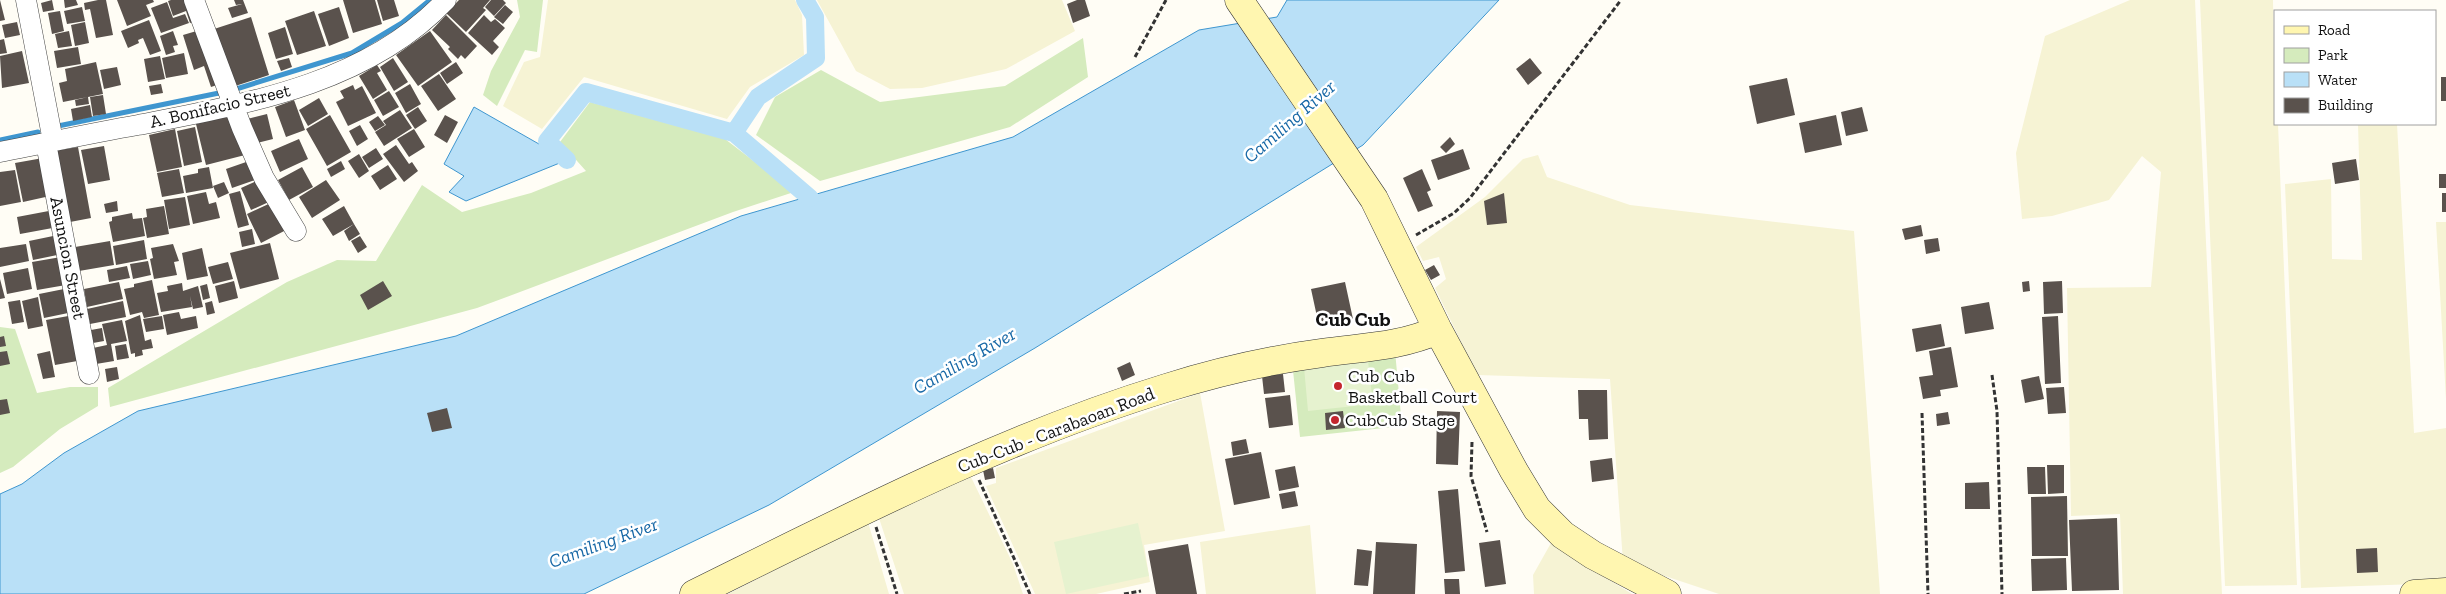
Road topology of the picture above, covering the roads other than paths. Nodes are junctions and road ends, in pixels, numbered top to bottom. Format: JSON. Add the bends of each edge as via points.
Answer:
{"nodes":[{"id":1,"x":26,"y":0,"type":"edge"},
{"id":2,"x":194,"y":0,"type":"edge"},
{"id":3,"x":446,"y":0,"type":"edge"},
{"id":4,"x":1239,"y":0,"type":"edge"},
{"id":5,"x":233,"y":107,"type":"junction"},
{"id":6,"x":49,"y":142,"type":"junction"},
{"id":7,"x":0,"y":152,"type":"edge"},
{"id":8,"x":296,"y":231,"type":"dead end"},
{"id":9,"x":1438,"y":330,"type":"junction"},
{"id":10,"x":89,"y":374,"type":"dead end"},
{"id":11,"x":2446,"y":592,"type":"edge"},
{"id":12,"x":694,"y":594,"type":"edge"},
{"id":13,"x":1667,"y":594,"type":"edge"},
{"id":14,"x":2414,"y":594,"type":"edge"}],
"edges":[{"from":1,"to":6,"type":"street","name":"Asuncion Street"},
{"from":2,"to":5,"type":"street"},
{"from":3,"to":5,"type":"street","name":"A. Bonifacio Street","via":[[415,29],[358,64],[290,91]]},
{"from":4,"to":9,"type":"street","via":[[1374,199]]},
{"from":5,"to":6,"type":"street","name":"A. Bonifacio Street"},
{"from":5,"to":8,"type":"street","via":[[264,178]]},
{"from":6,"to":7,"type":"street","name":"A. Bonifacio Street"},
{"from":6,"to":10,"type":"street","name":"Asuncion Street"},
{"from":9,"to":12,"type":"street","name":"Cub-Cub - Carabaoan Road","via":[[1398,344],[1298,357],[1203,377],[1099,411],[971,461]]},
{"from":9,"to":13,"type":"street","via":[[1537,508],[1563,535],[1593,555]]},
{"from":11,"to":14,"type":"street"}]}
